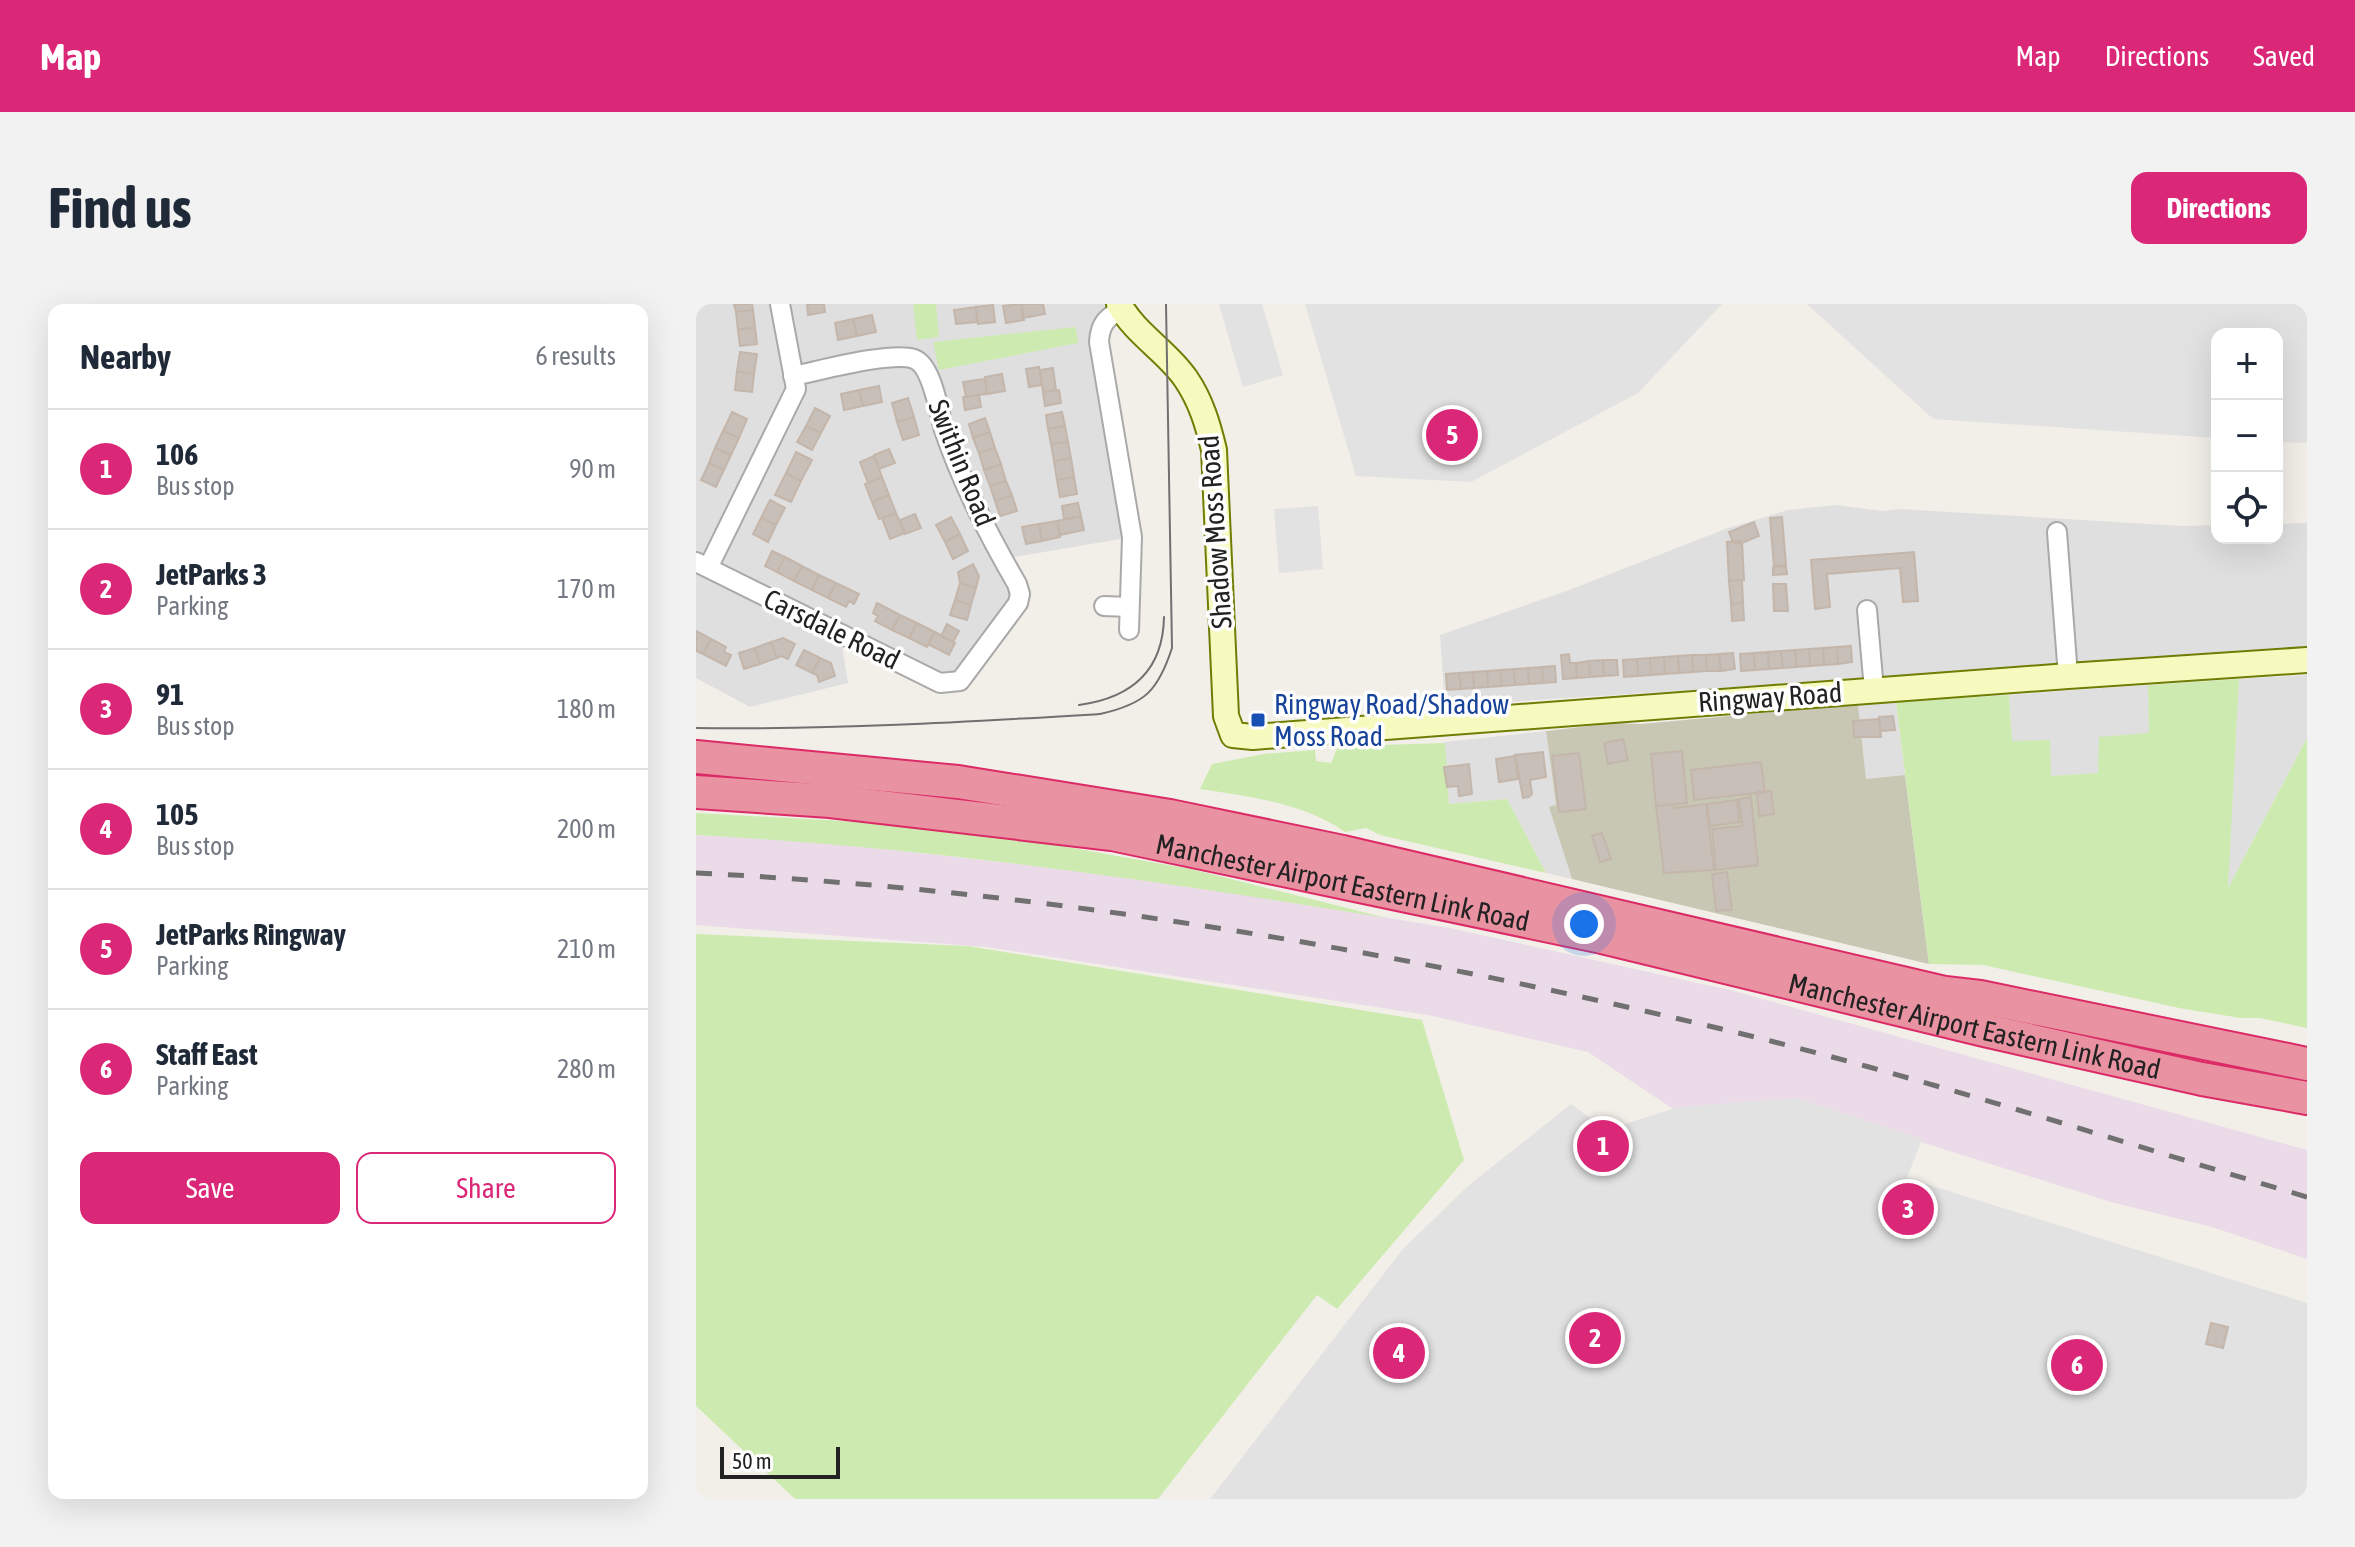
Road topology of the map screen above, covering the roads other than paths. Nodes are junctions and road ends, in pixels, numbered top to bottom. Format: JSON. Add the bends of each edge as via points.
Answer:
{"nodes":[{"id":1,"x":780,"y":304,"type":"edge"},
{"id":2,"x":1120,"y":307,"type":"edge"},
{"id":3,"x":793,"y":376,"type":"junction"},
{"id":4,"x":2057,"y":532,"type":"dead end"},
{"id":5,"x":702,"y":565,"type":"edge"},
{"id":6,"x":1104,"y":606,"type":"dead end"},
{"id":7,"x":1129,"y":607,"type":"junction"},
{"id":8,"x":1867,"y":610,"type":"dead end"},
{"id":9,"x":1129,"y":630,"type":"dead end"},
{"id":10,"x":2307,"y":660,"type":"edge"},
{"id":11,"x":966,"y":673,"type":"joint"},
{"id":12,"x":2068,"y":676,"type":"junction"},
{"id":13,"x":1874,"y":690,"type":"junction"},
{"id":14,"x":1233,"y":735,"type":"joint"},
{"id":15,"x":696,"y":757,"type":"edge"},
{"id":16,"x":696,"y":792,"type":"edge"},
{"id":17,"x":2307,"y":1064,"type":"edge"},
{"id":18,"x":2307,"y":1098,"type":"edge"}],
"edges":[{"from":1,"to":3,"type":"street"},
{"from":2,"to":7,"type":"street","name":"Shadow Moss Road","via":[[1104,321],[1099,342],[1134,553]]},
{"from":2,"to":14,"type":"street","name":"Shadow Moss Road","via":[[1185,378],[1202,408],[1214,450],[1226,716]]},
{"from":3,"to":5,"type":"street","via":[[796,389]]},
{"from":3,"to":11,"type":"street","name":"Swithin Road","via":[[900,358],[914,359],[929,374],[956,459],[1020,594]]},
{"from":4,"to":12,"type":"street"},
{"from":5,"to":11,"type":"street","name":"Carsdale Road","via":[[940,683],[960,681]]},
{"from":6,"to":7,"type":"street"},
{"from":7,"to":9,"type":"street","name":"Shadow Moss Road"},
{"from":8,"to":13,"type":"street"},
{"from":10,"to":12,"type":"street","name":"Ringway Road"},
{"from":12,"to":13,"type":"street","name":"Ringway Road"},
{"from":13,"to":14,"type":"street","name":"Ringway Road"},
{"from":15,"to":17,"type":"highway","name":"Manchester Airport Eastern Link Road","via":[[958,782],[1170,816],[1359,855],[1945,993]]},
{"from":16,"to":18,"type":"highway","name":"Manchester Airport Eastern Link Road","via":[[830,801],[1112,834],[1602,937],[2000,1033]]}]}
